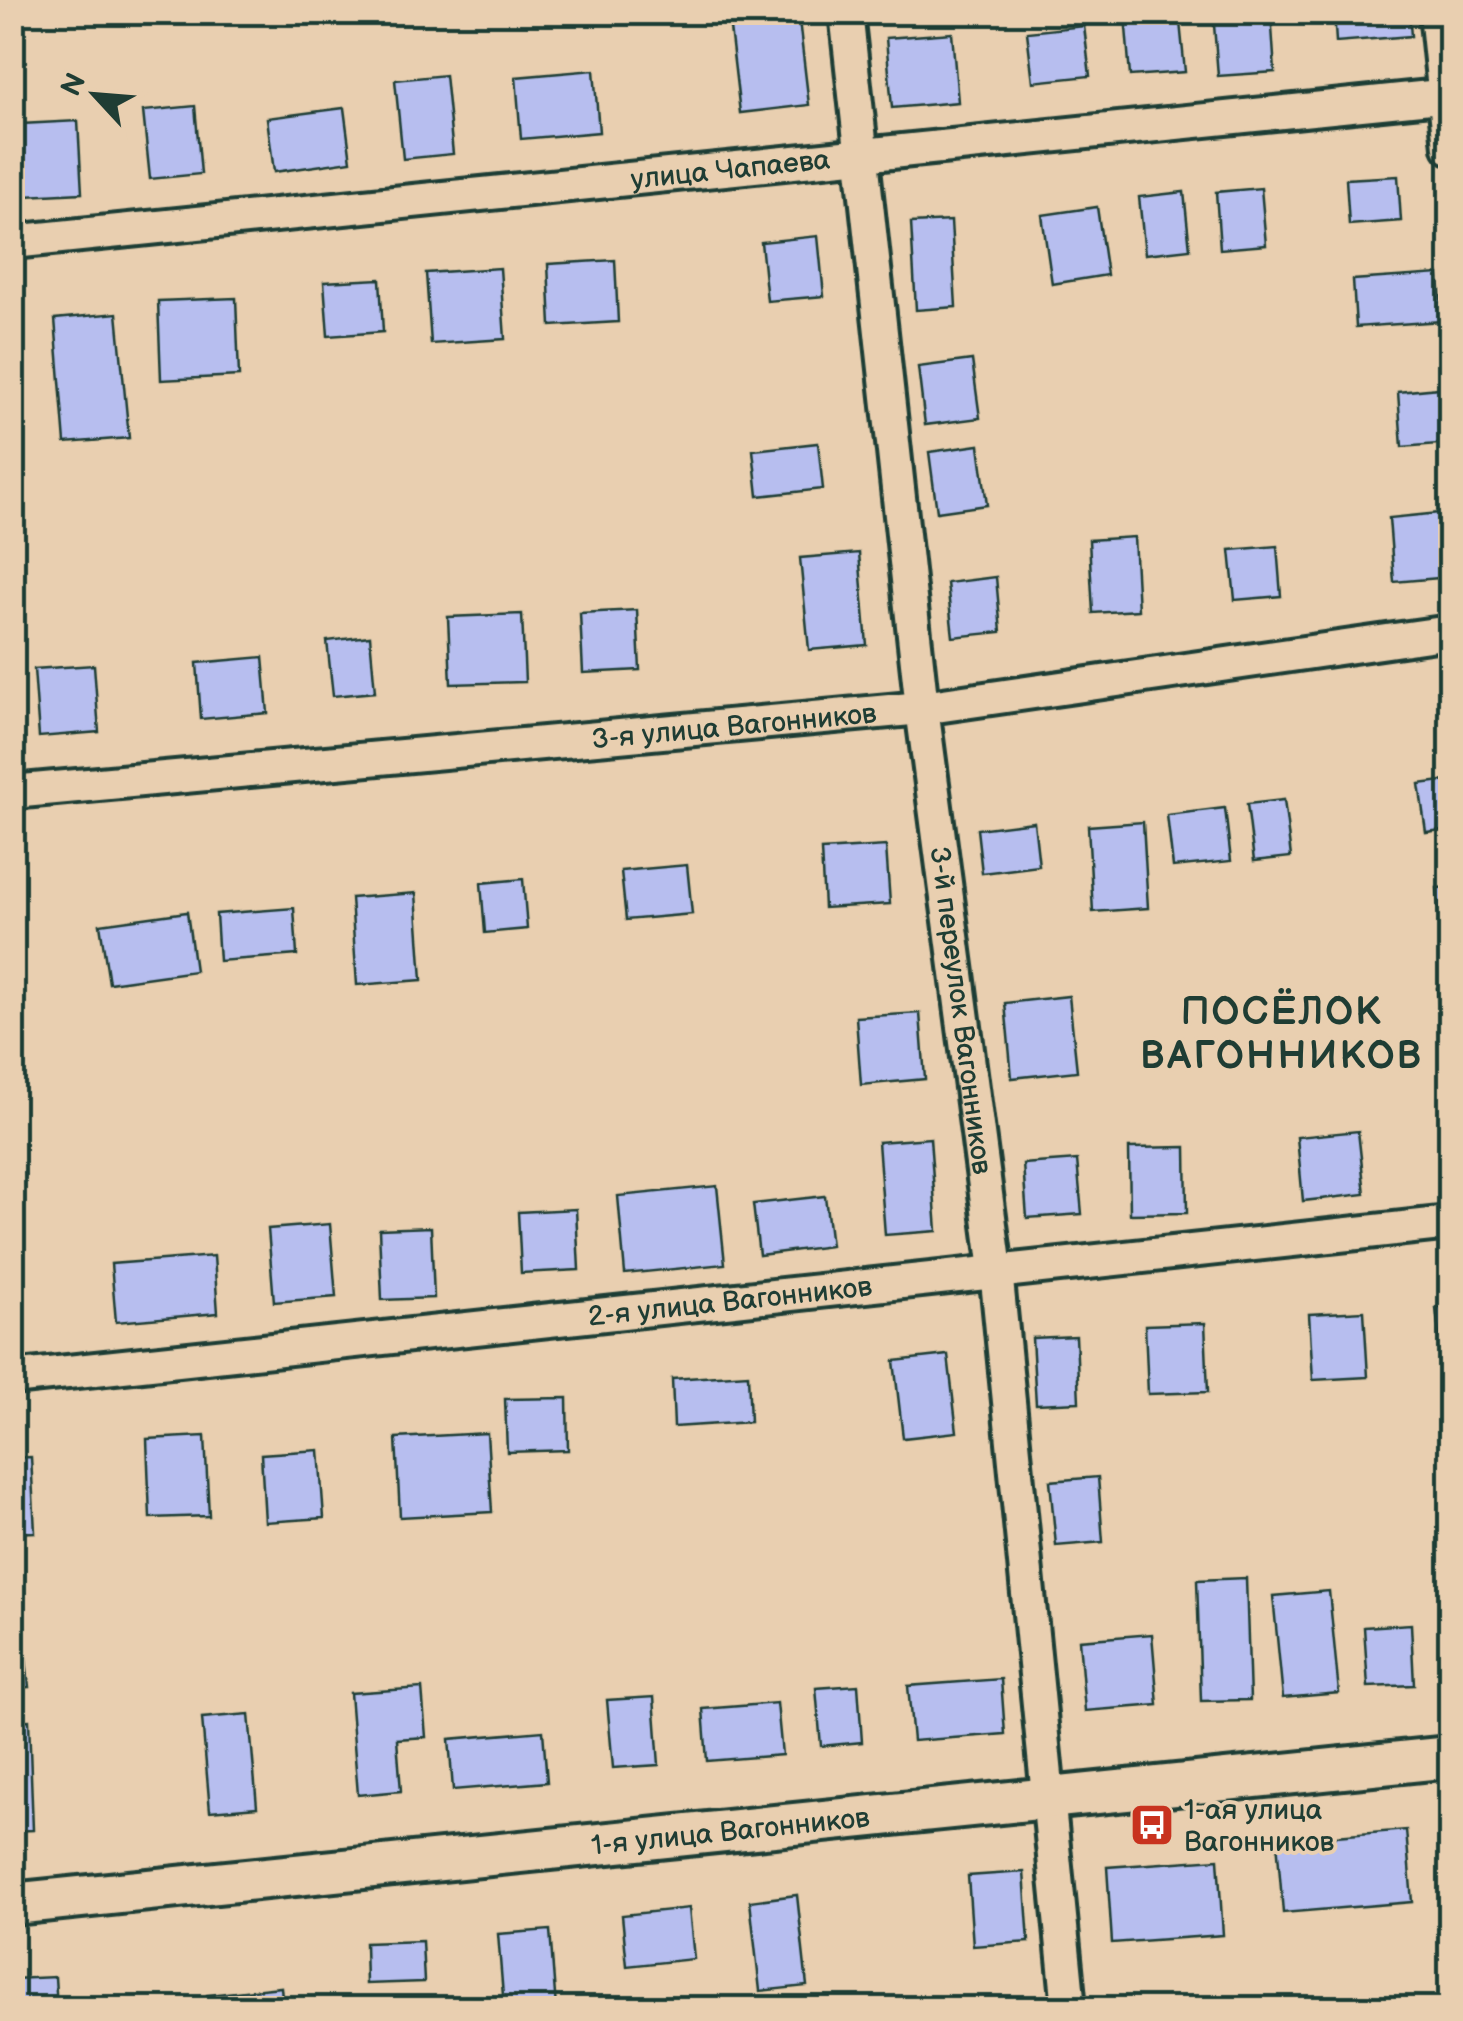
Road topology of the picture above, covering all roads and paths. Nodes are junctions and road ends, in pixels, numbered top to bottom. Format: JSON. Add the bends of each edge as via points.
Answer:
{"nodes":[{"id":1,"x":846,"y":12,"type":"edge"},
{"id":2,"x":1436,"y":12,"type":"edge"},
{"id":3,"x":1448,"y":96,"type":"edge"},
{"id":4,"x":1450,"y":147,"type":"edge"},
{"id":5,"x":860,"y":153,"type":"junction"},
{"id":6,"x":12,"y":242,"type":"edge"},
{"id":7,"x":1450,"y":632,"type":"edge"},
{"id":8,"x":922,"y":708,"type":"junction"},
{"id":9,"x":12,"y":792,"type":"edge"},
{"id":10,"x":1450,"y":1224,"type":"edge"},
{"id":11,"x":996,"y":1270,"type":"junction"},
{"id":12,"x":12,"y":1378,"type":"edge"},
{"id":13,"x":1450,"y":1757,"type":"edge"},
{"id":14,"x":1048,"y":1798,"type":"junction"},
{"id":15,"x":12,"y":1904,"type":"edge"},
{"id":16,"x":1068,"y":2008,"type":"edge"}],
"edges":[{"from":1,"to":5,"type":"street","name":"3-й переулок Вагонников"},
{"from":2,"to":3,"type":"street"},
{"from":3,"to":4,"type":"street"},
{"from":3,"to":5,"type":"street","name":"улица Чапаева"},
{"from":5,"to":6,"type":"street","name":"улица Чапаева"},
{"from":5,"to":8,"type":"street","name":"3-й переулок Вагонников"},
{"from":7,"to":8,"type":"street","name":"3-я улица Вагонников"},
{"from":8,"to":9,"type":"street","name":"3-я улица Вагонников"},
{"from":8,"to":11,"type":"street","name":"3-й переулок Вагонников"},
{"from":10,"to":11,"type":"street","name":"2-я улица Вагонников"},
{"from":11,"to":12,"type":"street","name":"2-я улица Вагонников"},
{"from":11,"to":14,"type":"street","name":"3-й переулок Вагонников"},
{"from":13,"to":14,"type":"street","name":"1-я улица Вагонников"},
{"from":14,"to":15,"type":"street","name":"1-я улица Вагонников"},
{"from":14,"to":16,"type":"street","name":"3-й переулок Вагонников"}]}
